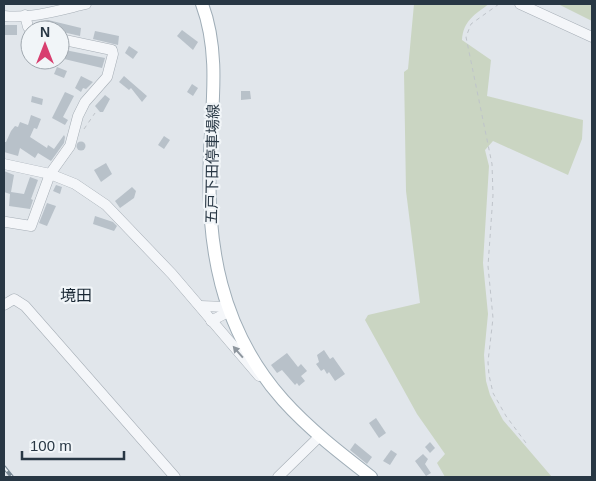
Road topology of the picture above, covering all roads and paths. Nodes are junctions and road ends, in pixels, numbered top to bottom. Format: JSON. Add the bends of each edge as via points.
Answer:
{"nodes":[{"id":1,"x":86,"y":4,"type":"edge"},
{"id":2,"x":202,"y":4,"type":"edge"},
{"id":3,"x":500,"y":4,"type":"edge"},
{"id":4,"x":520,"y":4,"type":"edge"},
{"id":5,"x":58,"y":7,"type":"edge"},
{"id":6,"x":25,"y":15,"type":"junction"},
{"id":7,"x":4,"y":16,"type":"edge"},
{"id":8,"x":26,"y":20,"type":"edge"},
{"id":9,"x":592,"y":37,"type":"edge"},
{"id":10,"x":70,"y":41,"type":"edge"},
{"id":11,"x":4,"y":164,"type":"edge"},
{"id":12,"x":50,"y":174,"type":"junction"},
{"id":13,"x":6,"y":222,"type":"dead end"},
{"id":14,"x":4,"y":305,"type":"edge"},
{"id":15,"x":200,"y":306,"type":"junction"},
{"id":16,"x":228,"y":309,"type":"junction"},
{"id":17,"x":211,"y":321,"type":"junction"},
{"id":18,"x":273,"y":386,"type":"junction"},
{"id":19,"x":320,"y":436,"type":"junction"},
{"id":20,"x":526,"y":444,"type":"dead end"},
{"id":21,"x":175,"y":477,"type":"edge"},
{"id":22,"x":278,"y":477,"type":"edge"},
{"id":23,"x":371,"y":477,"type":"edge"}],
"edges":[{"from":1,"to":5,"type":"street"},
{"from":2,"to":16,"type":"main road","name":"五戸下田停車場線","via":[[210,31],[214,65],[208,196],[210,229]]},
{"from":3,"to":20,"type":"path","via":[[471,24],[466,37],[492,164],[488,266],[493,318],[489,375],[493,393]]},
{"from":4,"to":9,"type":"street"},
{"from":5,"to":6,"type":"street"},
{"from":6,"to":7,"type":"street"},
{"from":6,"to":8,"type":"street"},
{"from":10,"to":12,"type":"street","via":[[112,50],[113,54],[107,77],[85,102],[70,146]]},
{"from":11,"to":12,"type":"street"},
{"from":12,"to":13,"type":"street","via":[[31,226]]},
{"from":12,"to":15,"type":"street","via":[[81,188],[111,209]]},
{"from":14,"to":21,"type":"street","via":[[14,299],[25,306]]},
{"from":15,"to":16,"type":"street"},
{"from":15,"to":17,"type":"street"},
{"from":16,"to":17,"type":"street"},
{"from":16,"to":18,"type":"main road","name":"五戸下田停車場線"},
{"from":18,"to":17,"type":"street","one_way":true,"via":[[260,377]]},
{"from":18,"to":19,"type":"main road","name":"五戸下田停車場線"},
{"from":19,"to":22,"type":"street"},
{"from":19,"to":23,"type":"main road","name":"五戸下田停車場線"}]}
